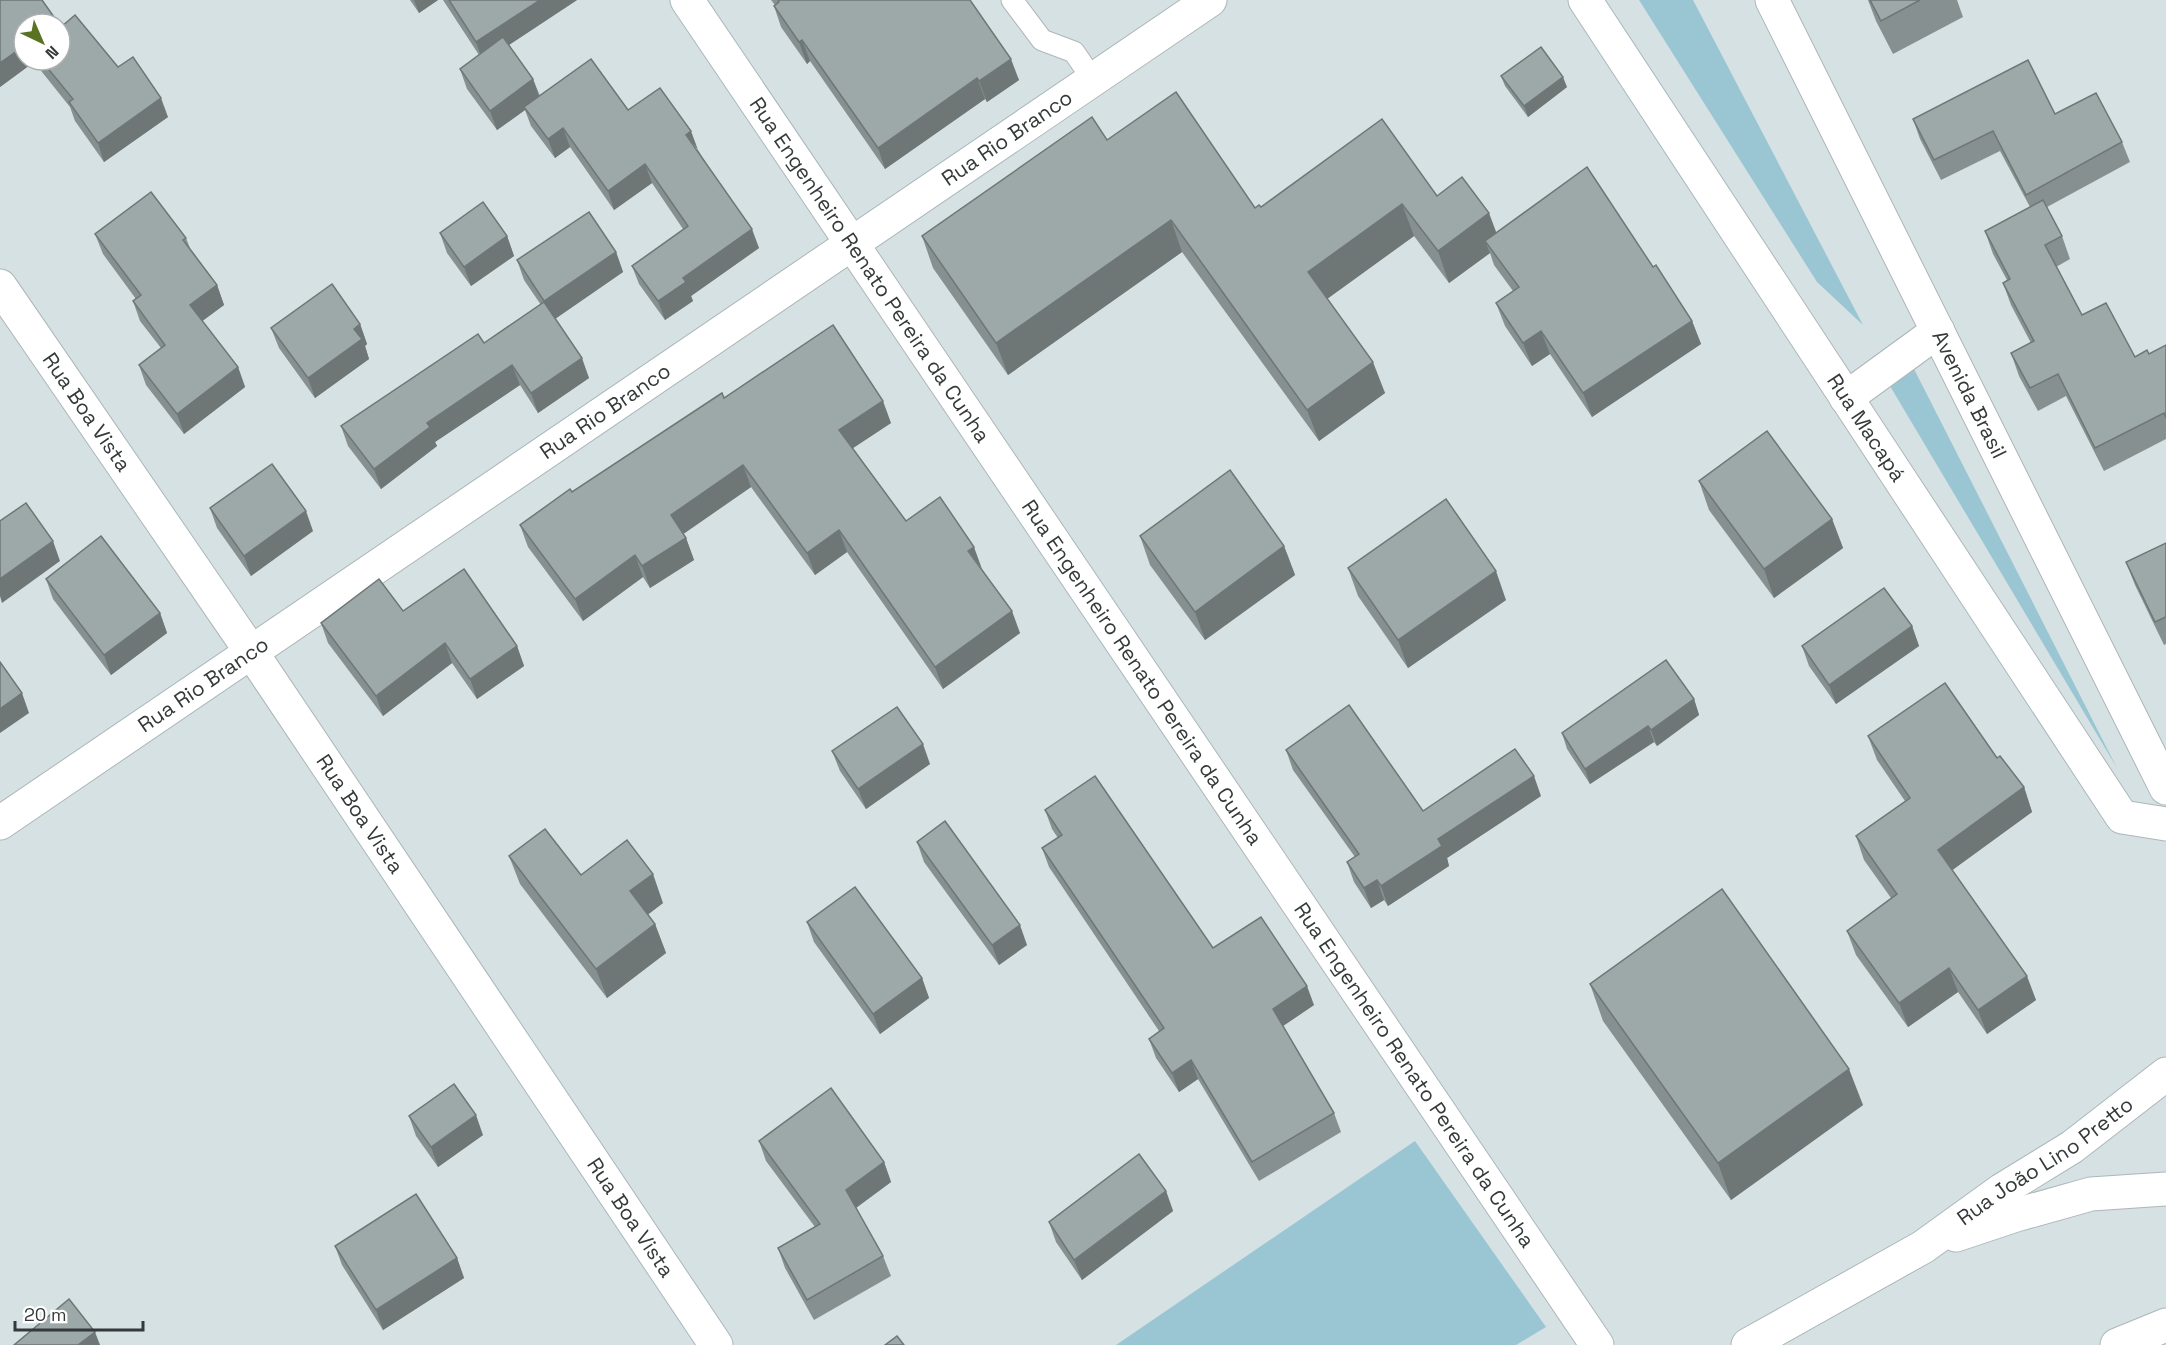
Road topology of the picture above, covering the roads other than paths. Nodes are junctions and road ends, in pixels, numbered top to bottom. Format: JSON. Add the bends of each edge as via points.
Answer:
{"nodes":[{"id":1,"x":687,"y":0,"type":"edge"},
{"id":2,"x":1012,"y":0,"type":"edge"},
{"id":3,"x":1210,"y":0,"type":"edge"},
{"id":4,"x":1585,"y":0,"type":"edge"},
{"id":5,"x":1772,"y":0,"type":"edge"},
{"id":6,"x":1093,"y":80,"type":"junction"},
{"id":7,"x":851,"y":245,"type":"junction"},
{"id":8,"x":0,"y":286,"type":"edge"},
{"id":9,"x":1938,"y":331,"type":"junction"},
{"id":10,"x":1846,"y":398,"type":"junction"},
{"id":11,"x":252,"y":653,"type":"junction"},
{"id":12,"x":2166,"y":788,"type":"edge"},
{"id":13,"x":0,"y":823,"type":"edge"},
{"id":14,"x":2166,"y":824,"type":"edge"},
{"id":15,"x":2166,"y":1074,"type":"edge"},
{"id":16,"x":2166,"y":1189,"type":"edge"},
{"id":17,"x":1923,"y":1247,"type":"junction"},
{"id":18,"x":2166,"y":1325,"type":"edge"},
{"id":19,"x":717,"y":1345,"type":"edge"},
{"id":20,"x":1597,"y":1345,"type":"edge"},
{"id":21,"x":1749,"y":1345,"type":"edge"},
{"id":22,"x":2117,"y":1345,"type":"edge"}],
"edges":[{"from":1,"to":7,"type":"main road","name":"Rua Engenheiro Renato Pereira da Cunha"},
{"from":2,"to":6,"type":"lane","via":[[1042,40],[1074,52]]},
{"from":3,"to":6,"type":"main road","name":"Rua Rio Branco"},
{"from":4,"to":10,"type":"main road","name":"Rua Macapá"},
{"from":5,"to":9,"type":"main road","name":"Avenida Brasil"},
{"from":6,"to":7,"type":"main road","name":"Rua Rio Branco"},
{"from":7,"to":11,"type":"main road","name":"Rua Rio Branco"},
{"from":7,"to":20,"type":"main road","name":"Rua Engenheiro Renato Pereira da Cunha"},
{"from":8,"to":11,"type":"main road","name":"Rua Boa Vista"},
{"from":9,"to":10,"type":"main road"},
{"from":9,"to":12,"type":"main road","name":"Avenida Brasil"},
{"from":10,"to":14,"type":"main road","name":"Rua Macapá","via":[[2122,817]]},
{"from":11,"to":13,"type":"main road","name":"Rua Rio Branco"},
{"from":11,"to":19,"type":"main road","name":"Rua Boa Vista"},
{"from":15,"to":17,"type":"main road","name":"Rua João Lino Pretto","via":[[2073,1147],[2002,1190]]},
{"from":16,"to":17,"type":"main road","name":"Rua João Lino Pretto","via":[[2091,1194]]},
{"from":17,"to":21,"type":"main road","name":"Rua João Lino Pretto"},
{"from":18,"to":22,"type":"main road"}]}
